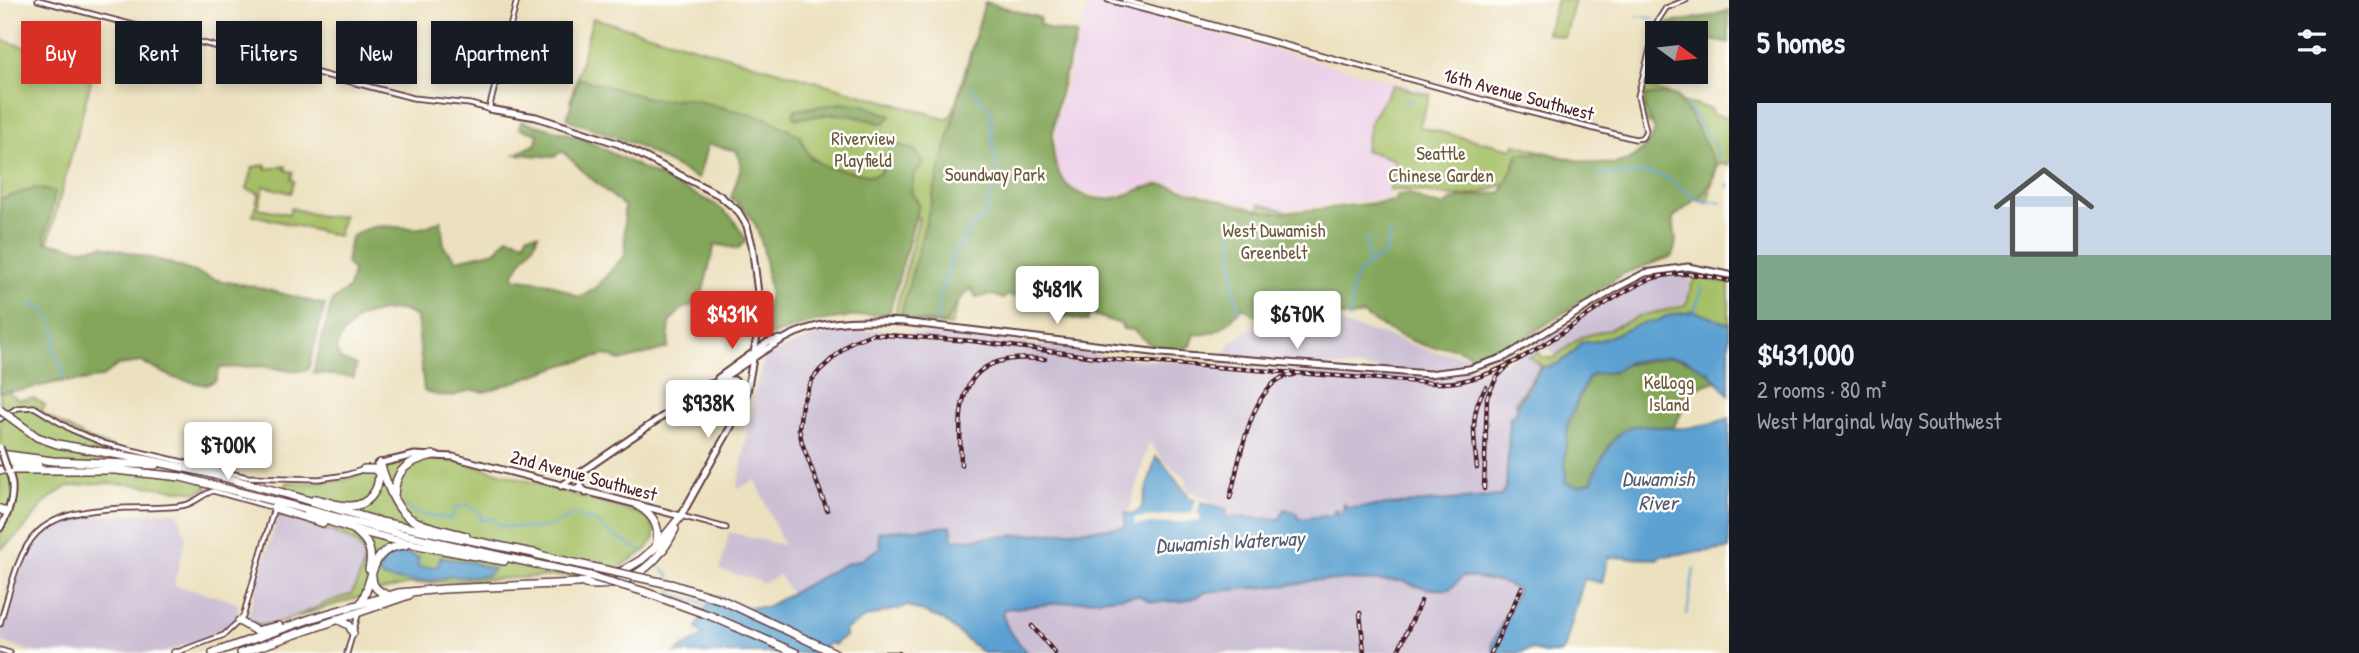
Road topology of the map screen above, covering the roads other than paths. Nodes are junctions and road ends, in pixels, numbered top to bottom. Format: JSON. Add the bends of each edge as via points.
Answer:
{"nodes":[{"id":1,"x":38,"y":0,"type":"edge"},
{"id":2,"x":517,"y":0,"type":"edge"},
{"id":3,"x":1108,"y":0,"type":"edge"},
{"id":4,"x":1124,"y":0,"type":"edge"},
{"id":5,"x":1686,"y":0,"type":"edge"},
{"id":6,"x":1384,"y":72,"type":"junction"},
{"id":7,"x":489,"y":109,"type":"junction"},
{"id":8,"x":1729,"y":275,"type":"edge"},
{"id":9,"x":758,"y":332,"type":"junction"},
{"id":10,"x":786,"y":338,"type":"junction"},
{"id":11,"x":768,"y":342,"type":"junction"},
{"id":12,"x":754,"y":352,"type":"junction"},
{"id":13,"x":753,"y":359,"type":"junction"},
{"id":14,"x":707,"y":387,"type":"junction"},
{"id":15,"x":0,"y":410,"type":"edge"},
{"id":16,"x":738,"y":414,"type":"junction"},
{"id":17,"x":0,"y":419,"type":"edge"},
{"id":18,"x":0,"y":447,"type":"edge"},
{"id":19,"x":0,"y":454,"type":"edge"},
{"id":20,"x":433,"y":455,"type":"junction"},
{"id":21,"x":0,"y":461,"type":"edge"},
{"id":22,"x":379,"y":464,"type":"junction"},
{"id":23,"x":364,"y":469,"type":"junction"},
{"id":24,"x":74,"y":470,"type":"junction"},
{"id":25,"x":4,"y":471,"type":"edge"},
{"id":26,"x":204,"y":472,"type":"junction"},
{"id":27,"x":583,"y":472,"type":"junction"},
{"id":28,"x":379,"y":475,"type":"junction"},
{"id":29,"x":561,"y":486,"type":"junction"},
{"id":30,"x":283,"y":493,"type":"junction"},
{"id":31,"x":586,"y":493,"type":"junction"},
{"id":32,"x":394,"y":499,"type":"junction"},
{"id":33,"x":285,"y":503,"type":"junction"},
{"id":34,"x":638,"y":506,"type":"junction"},
{"id":35,"x":274,"y":508,"type":"junction"},
{"id":36,"x":2,"y":510,"type":"edge"},
{"id":37,"x":681,"y":516,"type":"junction"},
{"id":38,"x":0,"y":522,"type":"edge"},
{"id":39,"x":335,"y":524,"type":"junction"},
{"id":40,"x":0,"y":528,"type":"edge"},
{"id":41,"x":349,"y":528,"type":"junction"},
{"id":42,"x":726,"y":528,"type":"dead end"},
{"id":43,"x":414,"y":545,"type":"junction"},
{"id":44,"x":656,"y":547,"type":"junction"},
{"id":45,"x":538,"y":554,"type":"junction"},
{"id":46,"x":548,"y":566,"type":"junction"},
{"id":47,"x":372,"y":572,"type":"junction"},
{"id":48,"x":613,"y":578,"type":"junction"},
{"id":49,"x":578,"y":583,"type":"junction"},
{"id":50,"x":422,"y":591,"type":"junction"},
{"id":51,"x":388,"y":595,"type":"junction"},
{"id":52,"x":361,"y":603,"type":"junction"},
{"id":53,"x":359,"y":612,"type":"junction"},
{"id":54,"x":313,"y":618,"type":"junction"},
{"id":55,"x":337,"y":619,"type":"junction"},
{"id":56,"x":239,"y":621,"type":"junction"},
{"id":57,"x":0,"y":624,"type":"edge"},
{"id":58,"x":353,"y":633,"type":"junction"},
{"id":59,"x":809,"y":639,"type":"junction"},
{"id":60,"x":0,"y":650,"type":"edge"},
{"id":61,"x":9,"y":653,"type":"edge"},
{"id":62,"x":175,"y":653,"type":"edge"},
{"id":63,"x":213,"y":653,"type":"edge"},
{"id":64,"x":241,"y":653,"type":"edge"},
{"id":65,"x":347,"y":653,"type":"edge"},
{"id":66,"x":796,"y":653,"type":"edge"},
{"id":67,"x":835,"y":653,"type":"edge"},
{"id":68,"x":844,"y":653,"type":"edge"}],
"edges":[{"from":1,"to":7,"type":"street","via":[[413,98]]},
{"from":2,"to":7,"type":"street"},
{"from":3,"to":6,"type":"street","name":"16th Avenue Southwest"},
{"from":4,"to":6,"type":"street","name":"16th Avenue Southwest"},
{"from":5,"to":6,"type":"street","name":"16th Avenue Southwest","via":[[1666,8],[1657,22],[1638,96],[1646,128],[1640,139]]},
{"from":7,"to":9,"type":"main road","via":[[536,117],[607,139],[726,200],[741,215],[751,238],[760,309]]},
{"from":8,"to":10,"type":"main road","via":[[1688,267],[1645,273],[1504,357],[1441,373],[1161,353],[887,321],[834,324]]},
{"from":9,"to":11,"type":"main road"},
{"from":9,"to":12,"type":"main road"},
{"from":10,"to":11,"type":"main road"},
{"from":10,"to":13,"type":"main road"},
{"from":11,"to":12,"type":"main road"},
{"from":12,"to":13,"type":"main road"},
{"from":12,"to":14,"type":"main road"},
{"from":13,"to":14,"type":"main road"},
{"from":13,"to":16,"type":"main road"},
{"from":14,"to":16,"type":"main road","via":[[727,379],[739,383]]},
{"from":14,"to":27,"type":"main road"},
{"from":15,"to":26,"type":"highway","bridge":true,"via":[[37,437],[57,444]]},
{"from":16,"to":37,"type":"main road"},
{"from":17,"to":23,"type":"street","via":[[17,408],[34,407],[106,444],[247,477],[319,479]]},
{"from":18,"to":25,"type":"main road","bridge":true},
{"from":19,"to":26,"type":"highway"},
{"from":20,"to":22,"type":"main road","name":"2nd Avenue Southwest","via":[[404,456]]},
{"from":20,"to":29,"type":"main road","name":"2nd Avenue Southwest"},
{"from":20,"to":32,"type":"highway","via":[[403,467],[395,482]]},
{"from":21,"to":24,"type":"highway"},
{"from":22,"to":23,"type":"street"},
{"from":22,"to":28,"type":"highway"},
{"from":22,"to":32,"type":"highway"},
{"from":23,"to":28,"type":"highway","via":[[374,469]]},
{"from":24,"to":25,"type":"highway"},
{"from":24,"to":33,"type":"highway","via":[[181,477]]},
{"from":25,"to":36,"type":"main road"},
{"from":25,"to":40,"type":"main road","via":[[12,485]]},
{"from":26,"to":30,"type":"highway"},
{"from":27,"to":29,"type":"main road"},
{"from":27,"to":31,"type":"main road","via":[[580,482]]},
{"from":28,"to":30,"type":"highway","via":[[372,495],[356,505]]},
{"from":29,"to":31,"type":"main road","name":"2nd Avenue Southwest"},
{"from":30,"to":45,"type":"highway","via":[[391,525]]},
{"from":31,"to":34,"type":"main road","name":"2nd Avenue Southwest"},
{"from":32,"to":45,"type":"highway","via":[[402,513],[416,523]]},
{"from":33,"to":39,"type":"highway"},
{"from":33,"to":46,"type":"highway"},
{"from":34,"to":37,"type":"main road","name":"2nd Avenue Southwest"},
{"from":34,"to":44,"type":"highway","via":[[657,525]]},
{"from":35,"to":39,"type":"highway"},
{"from":35,"to":56,"type":"street"},
{"from":35,"to":57,"type":"street","via":[[213,491],[184,506],[77,512],[47,524],[25,547],[16,565]]},
{"from":36,"to":38,"type":"main road"},
{"from":37,"to":42,"type":"street","name":"2nd Avenue Southwest"},
{"from":37,"to":44,"type":"highway"},
{"from":37,"to":48,"type":"highway","via":[[653,562],[636,575]]},
{"from":39,"to":41,"type":"highway"},
{"from":41,"to":43,"type":"highway"},
{"from":41,"to":52,"type":"highway","via":[[370,550]]},
{"from":43,"to":46,"type":"highway"},
{"from":43,"to":47,"type":"highway","via":[[387,550]]},
{"from":44,"to":48,"type":"highway"},
{"from":45,"to":59,"type":"highway","bridge":true,"via":[[704,593]]},
{"from":46,"to":66,"type":"highway","bridge":true,"via":[[674,602]]},
{"from":47,"to":51,"type":"highway","via":[[374,586]]},
{"from":47,"to":52,"type":"highway"},
{"from":48,"to":49,"type":"highway"},
{"from":48,"to":49,"type":"highway","via":[[593,586]]},
{"from":49,"to":50,"type":"highway"},
{"from":50,"to":51,"type":"highway"},
{"from":50,"to":53,"type":"highway"},
{"from":51,"to":52,"type":"highway"},
{"from":52,"to":53,"type":"street"},
{"from":52,"to":54,"type":"highway"},
{"from":53,"to":55,"type":"highway"},
{"from":53,"to":58,"type":"street"},
{"from":54,"to":56,"type":"highway","via":[[259,631]]},
{"from":54,"to":63,"type":"highway"},
{"from":55,"to":58,"type":"highway"},
{"from":55,"to":64,"type":"highway"},
{"from":56,"to":62,"type":"street","via":[[218,638]]},
{"from":58,"to":65,"type":"street"},
{"from":59,"to":67,"type":"highway"},
{"from":59,"to":68,"type":"highway"},
{"from":60,"to":61,"type":"street"}]}
